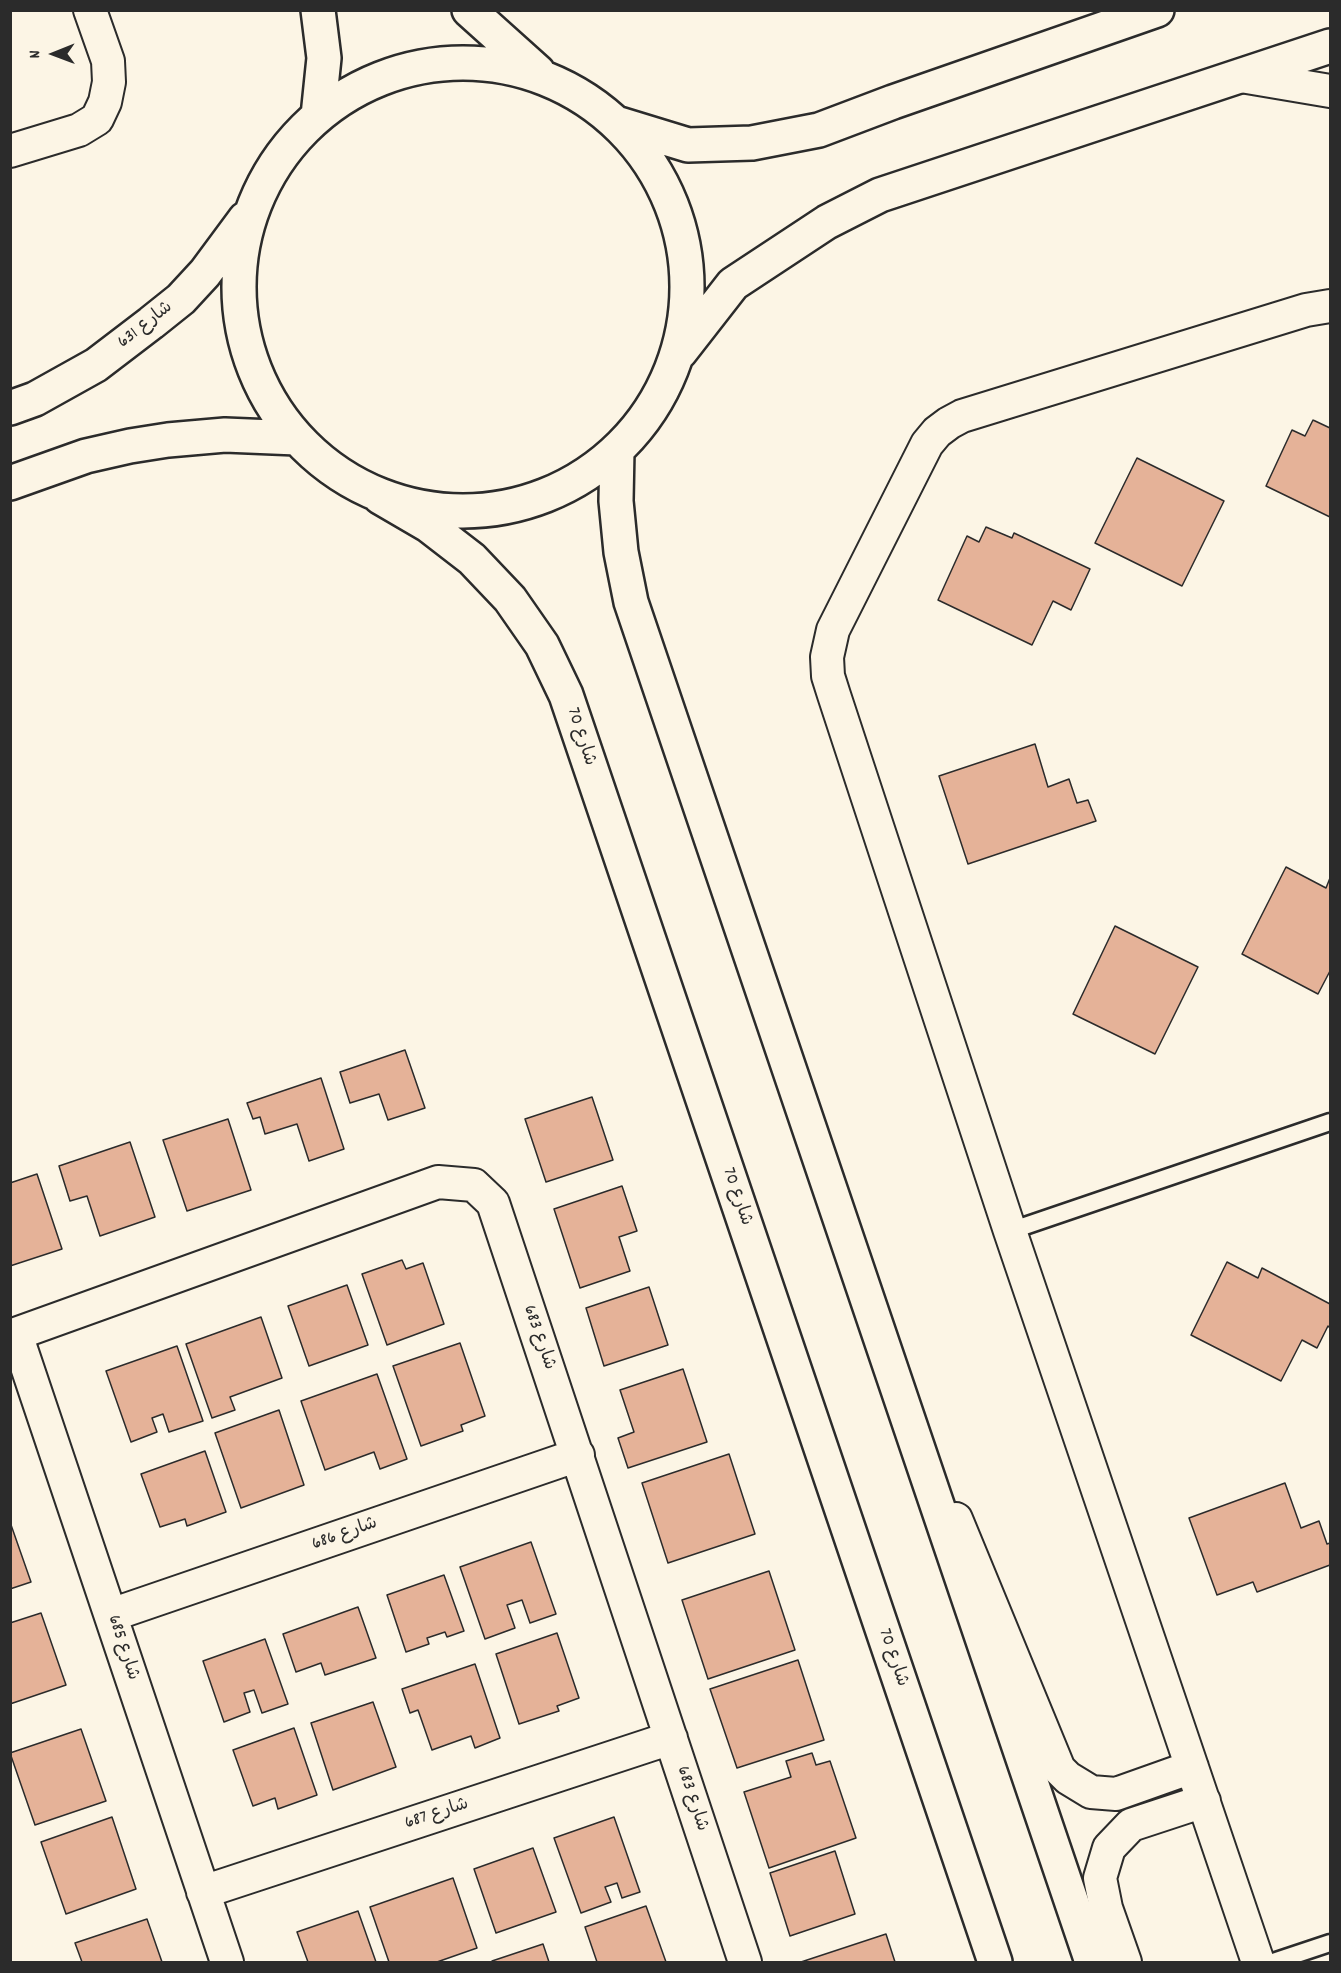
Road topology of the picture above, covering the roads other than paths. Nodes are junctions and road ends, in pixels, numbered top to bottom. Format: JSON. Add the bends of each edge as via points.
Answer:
{"nodes":[{"id":1,"x":90,"y":10,"type":"edge"},
{"id":2,"x":318,"y":10,"type":"edge"},
{"id":3,"x":469,"y":10,"type":"edge"},
{"id":4,"x":1157,"y":10,"type":"edge"},
{"id":5,"x":1330,"y":46,"type":"edge"},
{"id":6,"x":1241,"y":76,"type":"junction"},
{"id":7,"x":544,"y":78,"type":"junction"},
{"id":8,"x":1330,"y":91,"type":"edge"},
{"id":9,"x":318,"y":116,"type":"junction"},
{"id":10,"x":616,"y":123,"type":"junction"},
{"id":11,"x":10,"y":151,"type":"edge"},
{"id":12,"x":253,"y":208,"type":"junction"},
{"id":13,"x":1322,"y":303,"type":"edge"},
{"id":14,"x":675,"y":358,"type":"junction"},
{"id":15,"x":10,"y":408,"type":"edge"},
{"id":16,"x":297,"y":438,"type":"junction"},
{"id":17,"x":617,"y":450,"type":"junction"},
{"id":18,"x":10,"y":483,"type":"edge"},
{"id":19,"x":380,"y":498,"type":"junction"},
{"id":20,"x":1330,"y":1122,"type":"edge"},
{"id":21,"x":1010,"y":1231,"type":"junction"},
{"id":22,"x":13,"y":1335,"type":"edge"},
{"id":23,"x":918,"y":1448,"type":"junction"},
{"id":24,"x":578,"y":1455,"type":"junction"},
{"id":25,"x":111,"y":1615,"type":"junction"},
{"id":26,"x":671,"y":1738,"type":"junction"},
{"id":27,"x":1192,"y":1767,"type":"junction"},
{"id":28,"x":1204,"y":1802,"type":"junction"},
{"id":29,"x":203,"y":1892,"type":"junction"},
{"id":30,"x":1330,"y":1943,"type":"edge"},
{"id":31,"x":227,"y":1962,"type":"edge"},
{"id":32,"x":746,"y":1962,"type":"edge"},
{"id":33,"x":995,"y":1962,"type":"edge"},
{"id":34,"x":1092,"y":1962,"type":"edge"},
{"id":35,"x":1125,"y":1962,"type":"edge"},
{"id":36,"x":1258,"y":1962,"type":"edge"},
{"id":37,"x":1273,"y":1962,"type":"edge"}],
"edges":[{"from":1,"to":11,"type":"street","via":[[108,61],[109,82],[97,119],[79,130]]},
{"from":2,"to":9,"type":"main road","via":[[324,58]]},
{"from":3,"to":7,"type":"main road"},
{"from":4,"to":10,"type":"main road","via":[[819,129],[763,141],[688,145]]},
{"from":5,"to":6,"type":"main road"},
{"from":6,"to":8,"type":"street"},
{"from":6,"to":14,"type":"main road","via":[[880,195],[827,222],[734,284]]},
{"from":7,"to":9,"type":"main road","via":[[498,65],[450,63],[403,70],[358,88]]},
{"from":7,"to":10,"type":"main road","via":[[582,97]]},
{"from":9,"to":12,"type":"main road","via":[[291,142]]},
{"from":10,"to":14,"type":"main road","via":[[644,155],[665,192],[679,232],[686,274],[685,306]]},
{"from":12,"to":15,"type":"main road","name":"شارع 631","via":[[205,273],[173,305],[96,365],[35,399]]},
{"from":12,"to":16,"type":"main road","name":"شارع 70","via":[[239,277],[245,335],[259,380]]},
{"from":13,"to":21,"type":"street","via":[[949,423],[927,444],[833,630],[827,657],[828,676]]},
{"from":14,"to":17,"type":"main road","via":[[656,400]]},
{"from":16,"to":18,"type":"main road","via":[[225,435],[159,442],[86,456]]},
{"from":16,"to":19,"type":"main road","name":"شارع 70","via":[[336,472]]},
{"from":17,"to":19,"type":"main road","via":[[584,476],[546,496],[506,508],[464,512]]},
{"from":17,"to":23,"type":"main road","via":[[616,501],[631,602]]},
{"from":19,"to":33,"type":"main road","name":"شارع 70","via":[[428,525],[472,559],[510,599],[542,645],[566,695]]},
{"from":20,"to":21,"type":"lane"},
{"from":21,"to":27,"type":"street"},
{"from":22,"to":24,"type":"street","name":"شارع 683","via":[[438,1182],[474,1185],[493,1203]]},
{"from":22,"to":25,"type":"street","name":"شارع 685"},
{"from":23,"to":27,"type":"street","via":[[957,1520],[1059,1768],[1091,1792],[1116,1794]]},
{"from":23,"to":34,"type":"main road"},
{"from":24,"to":25,"type":"street","name":"شارع 686"},
{"from":24,"to":26,"type":"street","name":"شارع 683"},
{"from":25,"to":29,"type":"street","name":"شارع 685"},
{"from":26,"to":29,"type":"street","name":"شارع 687"},
{"from":26,"to":32,"type":"street","name":"شارع 683"},
{"from":27,"to":28,"type":"street"},
{"from":28,"to":35,"type":"street","via":[[1131,1826],[1109,1848],[1100,1878]]},
{"from":28,"to":36,"type":"street"},
{"from":29,"to":31,"type":"street","name":"شارع 685"},
{"from":30,"to":37,"type":"lane"}]}
